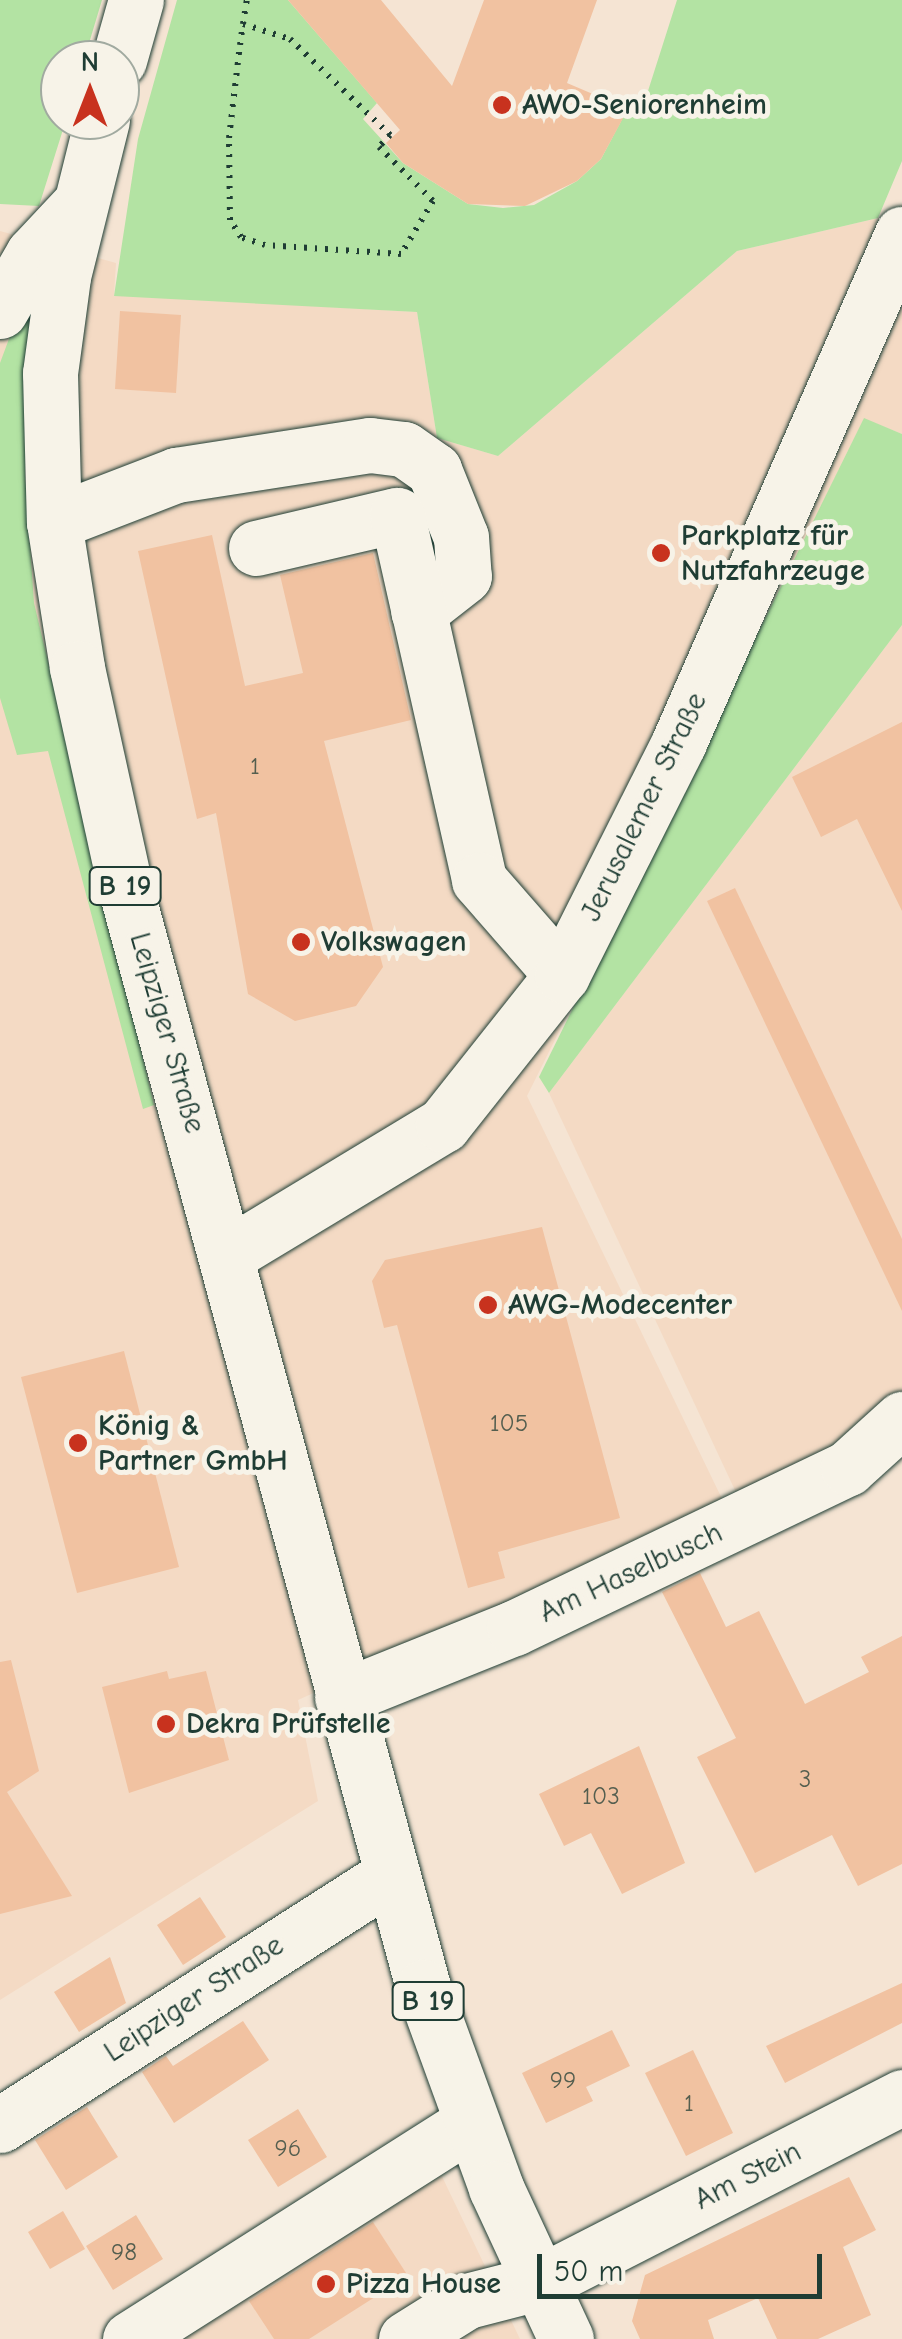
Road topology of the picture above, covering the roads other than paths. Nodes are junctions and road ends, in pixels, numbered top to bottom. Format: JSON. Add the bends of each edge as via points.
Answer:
{"nodes":[{"id":1,"x":136,"y":0,"type":"edge"},
{"id":2,"x":125,"y":40,"type":"edge"},
{"id":3,"x":96,"y":140,"type":"edge"},
{"id":4,"x":78,"y":206,"type":"junction"},
{"id":5,"x":902,"y":234,"type":"edge"},
{"id":6,"x":0,"y":311,"type":"edge"},
{"id":7,"x":54,"y":522,"type":"junction"},
{"id":8,"x":256,"y":548,"type":"dead end"},
{"id":9,"x":418,"y":612,"type":"junction"},
{"id":10,"x":562,"y":976,"type":"junction"},
{"id":11,"x":229,"y":1254,"type":"junction"},
{"id":12,"x":902,"y":1419,"type":"edge"},
{"id":13,"x":342,"y":1697,"type":"junction"},
{"id":14,"x":390,"y":1876,"type":"junction"},
{"id":15,"x":902,"y":2097,"type":"edge"},
{"id":16,"x":471,"y":2123,"type":"junction"},
{"id":17,"x":0,"y":2126,"type":"edge"},
{"id":18,"x":540,"y":2282,"type":"junction"},
{"id":19,"x":130,"y":2339,"type":"edge"},
{"id":20,"x":406,"y":2339,"type":"edge"},
{"id":21,"x":566,"y":2339,"type":"edge"}],
"edges":[{"from":1,"to":2,"type":"street"},
{"from":3,"to":4,"type":"street","name":"Leipziger Straße","number":"B 19"},
{"from":4,"to":6,"type":"street","via":[[33,254]]},
{"from":4,"to":7,"type":"street","name":"Leipziger Straße","number":"B 19","via":[[50,373]]},
{"from":5,"to":10,"type":"street","name":"Jerusalemer Straße","via":[[679,742]]},
{"from":7,"to":9,"type":"street","via":[[176,475],[370,445],[404,449],[440,482],[464,576]]},
{"from":7,"to":11,"type":"street","name":"Leipziger Straße","number":"B 19","via":[[126,890]]},
{"from":8,"to":9,"type":"street","via":[[397,514]]},
{"from":9,"to":10,"type":"street","via":[[478,880]]},
{"from":10,"to":11,"type":"street","name":"Jerusalemer Straße","via":[[443,1125]]},
{"from":11,"to":13,"type":"street","name":"Leipziger Straße","number":"B 19"},
{"from":12,"to":13,"type":"street","name":"Am Haselbusch","via":[[818,1483],[514,1628]]},
{"from":13,"to":14,"type":"street","name":"Leipziger Straße","number":"B 19"},
{"from":14,"to":16,"type":"street","name":"Leipziger Straße","number":"B 19"},
{"from":14,"to":17,"type":"street","name":"Leipziger Straße"},
{"from":15,"to":18,"type":"street","name":"Am Stein"},
{"from":16,"to":18,"type":"street","name":"Leipziger Straße","number":"B 19"},
{"from":16,"to":19,"type":"street"},
{"from":18,"to":20,"type":"street","name":"Am Stein","via":[[467,2300]]},
{"from":18,"to":21,"type":"street","name":"Leipziger Straße","number":"B 19"}]}
